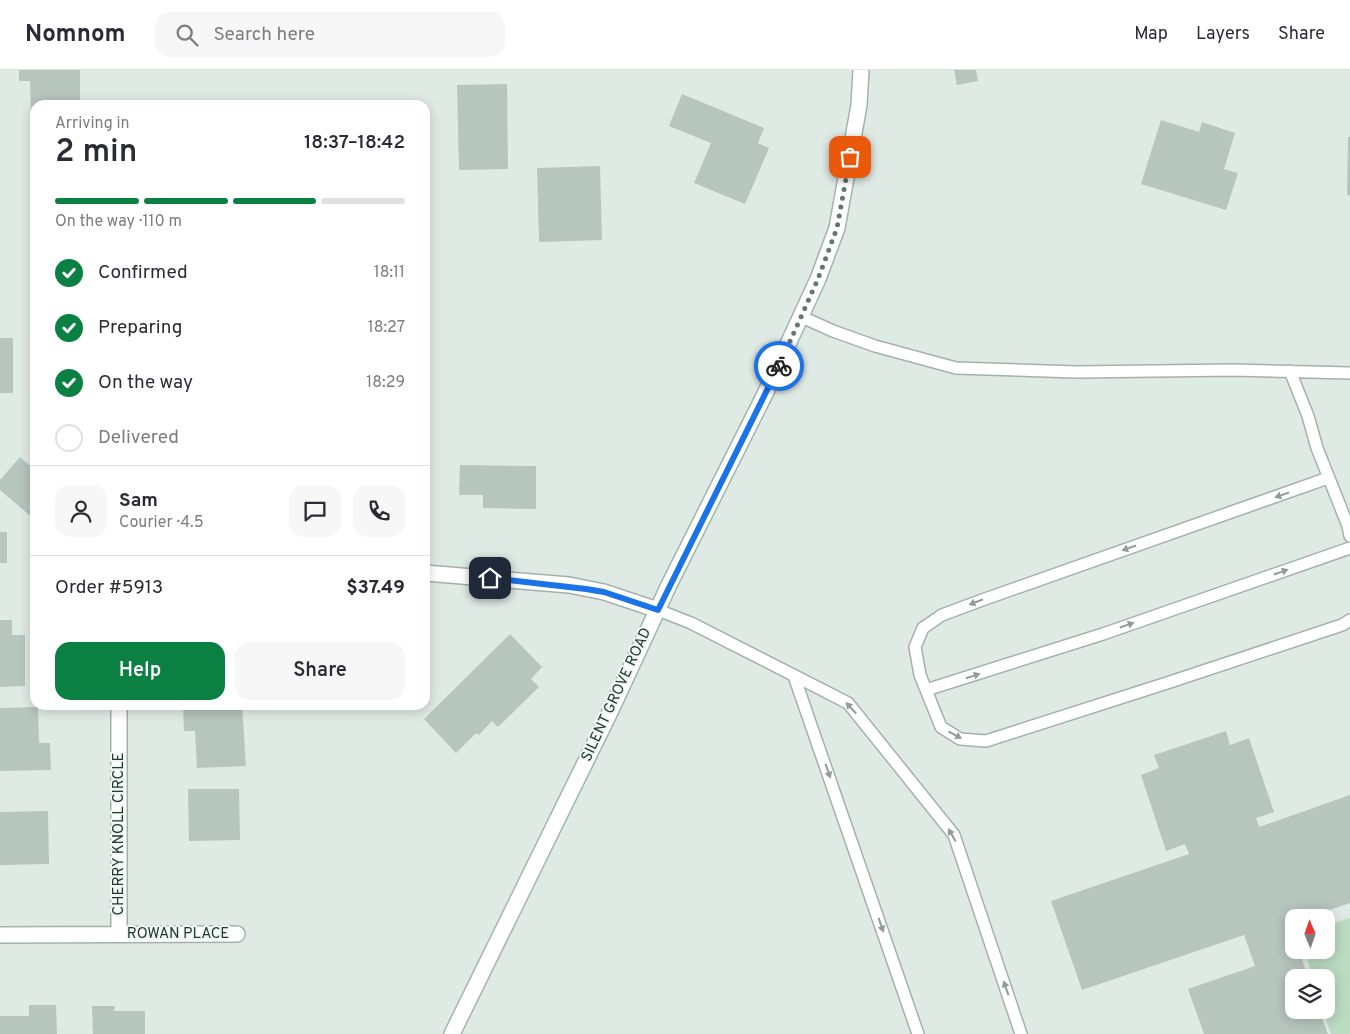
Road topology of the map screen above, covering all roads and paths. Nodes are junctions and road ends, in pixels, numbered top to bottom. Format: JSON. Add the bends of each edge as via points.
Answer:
{"nodes":[{"id":1,"x":861,"y":70,"type":"edge"},
{"id":2,"x":802,"y":317,"type":"junction"},
{"id":3,"x":1290,"y":372,"type":"junction"},
{"id":4,"x":1350,"y":374,"type":"edge"},
{"id":5,"x":1328,"y":478,"type":"junction"},
{"id":6,"x":1350,"y":536,"type":"edge"},
{"id":7,"x":1350,"y":548,"type":"edge"},
{"id":8,"x":430,"y":573,"type":"edge"},
{"id":9,"x":658,"y":610,"type":"junction"},
{"id":10,"x":1350,"y":620,"type":"edge"},
{"id":11,"x":794,"y":676,"type":"junction"},
{"id":12,"x":926,"y":690,"type":"junction"},
{"id":13,"x":119,"y":710,"type":"edge"},
{"id":14,"x":119,"y":934,"type":"junction"},
{"id":15,"x":237,"y":934,"type":"dead end"},
{"id":16,"x":0,"y":935,"type":"edge"},
{"id":17,"x":452,"y":1034,"type":"edge"},
{"id":18,"x":918,"y":1034,"type":"edge"},
{"id":19,"x":1021,"y":1034,"type":"edge"}],
"edges":[{"from":1,"to":2,"type":"street","name":"SILENT GROVE ROAD","via":[[859,106],[837,228]]},
{"from":2,"to":3,"type":"lane","via":[[875,346],[956,368],[1076,372]]},
{"from":2,"to":9,"type":"street","name":"SILENT GROVE ROAD"},
{"from":3,"to":4,"type":"lane"},
{"from":3,"to":5,"type":"lane"},
{"from":5,"to":6,"type":"lane"},
{"from":5,"to":12,"type":"lane","one_way":true,"via":[[942,615],[923,628],[915,648]]},
{"from":12,"to":7,"type":"lane","one_way":true,"via":[[1103,634]]},
{"from":8,"to":9,"type":"street","via":[[569,585],[604,592]]},
{"from":9,"to":11,"type":"lane"},
{"from":9,"to":17,"type":"street","name":"SILENT GROVE ROAD"},
{"from":12,"to":10,"type":"lane","one_way":true,"via":[[941,727],[960,739],[986,741]]},
{"from":11,"to":18,"type":"lane","one_way":true},
{"from":19,"to":11,"type":"lane","one_way":true,"via":[[954,835],[848,703]]},
{"from":13,"to":14,"type":"street","name":"CHERRY KNOLL CIRCLE"},
{"from":14,"to":15,"type":"street","name":"ROWAN PLACE"},
{"from":14,"to":16,"type":"street","name":"CHERRY KNOLL CIRCLE"}]}
